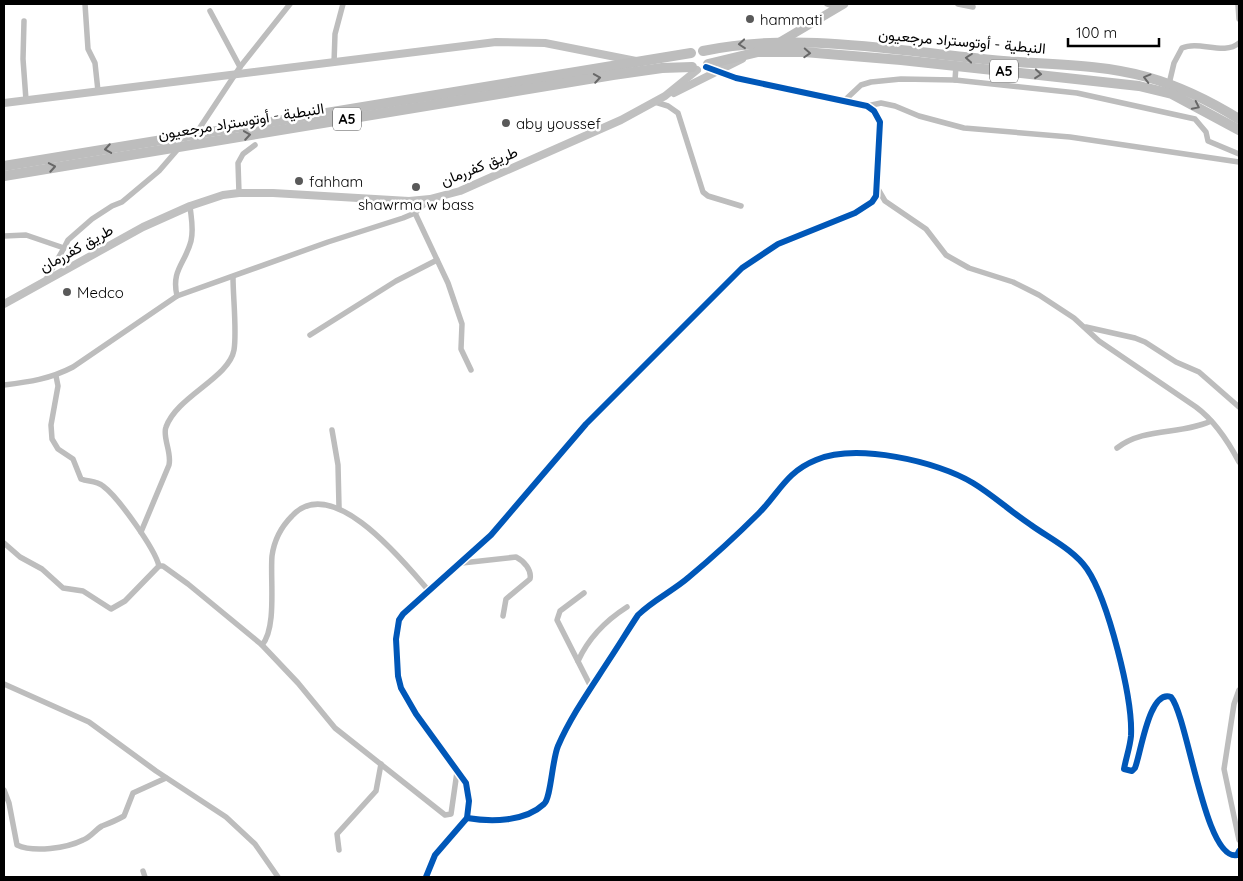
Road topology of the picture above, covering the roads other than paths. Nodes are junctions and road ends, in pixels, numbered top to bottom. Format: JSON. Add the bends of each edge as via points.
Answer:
{"nodes":[{"id":1,"x":86,"y":4,"type":"edge"},
{"id":2,"x":290,"y":4,"type":"edge"},
{"id":3,"x":343,"y":4,"type":"edge"},
{"id":4,"x":827,"y":4,"type":"edge"},
{"id":5,"x":958,"y":4,"type":"edge"},
{"id":6,"x":1238,"y":4,"type":"edge"},
{"id":7,"x":841,"y":6,"type":"edge"},
{"id":8,"x":973,"y":7,"type":"dead end"},
{"id":9,"x":210,"y":11,"type":"dead end"},
{"id":10,"x":1239,"y":19,"type":"edge"},
{"id":11,"x":24,"y":21,"type":"dead end"},
{"id":12,"x":781,"y":42,"type":"junction"},
{"id":13,"x":1239,"y":44,"type":"edge"},
{"id":14,"x":703,"y":51,"type":"junction"},
{"id":15,"x":691,"y":53,"type":"junction"},
{"id":16,"x":753,"y":54,"type":"junction"},
{"id":17,"x":640,"y":62,"type":"junction"},
{"id":18,"x":334,"y":63,"type":"junction"},
{"id":19,"x":956,"y":66,"type":"junction"},
{"id":20,"x":240,"y":67,"type":"junction"},
{"id":21,"x":700,"y":67,"type":"junction"},
{"id":22,"x":716,"y":72,"type":"junction"},
{"id":23,"x":236,"y":75,"type":"junction"},
{"id":24,"x":955,"y":80,"type":"junction"},
{"id":25,"x":1169,"y":84,"type":"junction"},
{"id":26,"x":98,"y":91,"type":"junction"},
{"id":27,"x":665,"y":96,"type":"junction"},
{"id":28,"x":26,"y":100,"type":"junction"},
{"id":29,"x":845,"y":100,"type":"junction"},
{"id":30,"x":655,"y":102,"type":"junction"},
{"id":31,"x":4,"y":104,"type":"edge"},
{"id":32,"x":867,"y":106,"type":"junction"},
{"id":33,"x":1239,"y":119,"type":"edge"},
{"id":34,"x":1239,"y":130,"type":"edge"},
{"id":35,"x":195,"y":135,"type":"junction"},
{"id":36,"x":182,"y":145,"type":"junction"},
{"id":37,"x":255,"y":145,"type":"dead end"},
{"id":38,"x":1239,"y":154,"type":"edge"},
{"id":39,"x":1239,"y":162,"type":"edge"},
{"id":40,"x":4,"y":166,"type":"edge"},
{"id":41,"x":4,"y":176,"type":"edge"},
{"id":42,"x":878,"y":189,"type":"junction"},
{"id":43,"x":239,"y":193,"type":"junction"},
{"id":44,"x":430,"y":199,"type":"junction"},
{"id":45,"x":190,"y":206,"type":"junction"},
{"id":46,"x":741,"y":206,"type":"dead end"},
{"id":47,"x":415,"y":213,"type":"junction"},
{"id":48,"x":4,"y":236,"type":"edge"},
{"id":49,"x":64,"y":248,"type":"junction"},
{"id":50,"x":437,"y":260,"type":"junction"},
{"id":51,"x":234,"y":277,"type":"junction"},
{"id":52,"x":44,"y":282,"type":"junction"},
{"id":53,"x":177,"y":296,"type":"junction"},
{"id":54,"x":4,"y":304,"type":"edge"},
{"id":55,"x":1084,"y":326,"type":"junction"},
{"id":56,"x":310,"y":335,"type":"dead end"},
{"id":57,"x":471,"y":370,"type":"dead end"},
{"id":58,"x":56,"y":376,"type":"junction"},
{"id":59,"x":4,"y":385,"type":"edge"},
{"id":60,"x":1239,"y":408,"type":"edge"},
{"id":61,"x":1211,"y":421,"type":"junction"},
{"id":62,"x":332,"y":430,"type":"dead end"},
{"id":63,"x":1117,"y":448,"type":"dead end"},
{"id":64,"x":1239,"y":462,"type":"edge"},
{"id":65,"x":338,"y":507,"type":"junction"},
{"id":66,"x":141,"y":532,"type":"junction"},
{"id":67,"x":4,"y":543,"type":"edge"},
{"id":68,"x":462,"y":564,"type":"junction"},
{"id":69,"x":159,"y":566,"type":"junction"},
{"id":70,"x":428,"y":591,"type":"junction"},
{"id":71,"x":584,"y":593,"type":"dead end"},
{"id":72,"x":627,"y":607,"type":"dead end"},
{"id":73,"x":503,"y":616,"type":"dead end"},
{"id":74,"x":262,"y":645,"type":"junction"},
{"id":75,"x":578,"y":661,"type":"junction"},
{"id":76,"x":4,"y":684,"type":"edge"},
{"id":77,"x":591,"y":688,"type":"junction"},
{"id":78,"x":1239,"y":690,"type":"edge"},
{"id":79,"x":381,"y":764,"type":"junction"},
{"id":80,"x":457,"y":772,"type":"junction"},
{"id":81,"x":166,"y":778,"type":"junction"},
{"id":82,"x":4,"y":790,"type":"edge"},
{"id":83,"x":467,"y":818,"type":"junction"},
{"id":84,"x":1239,"y":840,"type":"edge"},
{"id":85,"x":339,"y":850,"type":"dead end"},
{"id":86,"x":1239,"y":851,"type":"edge"},
{"id":87,"x":278,"y":877,"type":"edge"},
{"id":88,"x":426,"y":877,"type":"edge"}],
"edges":[{"from":1,"to":26,"type":"street","via":[[88,49],[95,63]]},
{"from":2,"to":20,"type":"street"},
{"from":3,"to":18,"type":"street","via":[[335,34]]},
{"from":4,"to":7,"type":"street"},
{"from":5,"to":8,"type":"street"},
{"from":6,"to":10,"type":"street"},
{"from":7,"to":12,"type":"main road"},
{"from":9,"to":20,"type":"street"},
{"from":11,"to":28,"type":"street"},
{"from":12,"to":14,"type":"highway","name":"النبطية - أوتوستراد مرجعيون","number":"A5","one_way":true,"via":[[734,44]]},
{"from":12,"to":16,"type":"main road"},
{"from":25,"to":12,"type":"highway","name":"النبطية - أوتوستراد مرجعيون","number":"A5","one_way":true,"via":[[1146,76],[1106,70]]},
{"from":13,"to":25,"type":"street","via":[[1182,48]]},
{"from":14,"to":15,"type":"highway","number":"A5"},
{"from":14,"to":21,"type":"highway","via":[[708,58]]},
{"from":15,"to":17,"type":"highway","name":"النبطية - أوتوستراد مرجعيون","number":"A5"},
{"from":15,"to":21,"type":"highway","via":[[689,59]]},
{"from":16,"to":19,"type":"highway","name":"النبطية - أوتوستراد مرجعيون","number":"A5","one_way":true,"via":[[804,52]]},
{"from":16,"to":21,"type":"highway","name":"النبطية - أوتوستراد مرجعيون","number":"A5"},
{"from":16,"to":22,"type":"main road"},
{"from":17,"to":18,"type":"main road","via":[[571,46],[496,42]]},
{"from":17,"to":35,"type":"highway","name":"النبطية - أوتوستراد مرجعيون","number":"A5"},
{"from":18,"to":23,"type":"main road"},
{"from":19,"to":24,"type":"street"},
{"from":19,"to":34,"type":"highway","name":"النبطية - أوتوستراد مرجعيون","number":"A5","one_way":true,"via":[[1140,86],[1172,94]]},
{"from":20,"to":23,"type":"street"},
{"from":21,"to":22,"type":"street"},
{"from":21,"to":27,"type":"main road","name":"طريق كفررمان"},
{"from":36,"to":21,"type":"highway","name":"النبطية - أوتوستراد مرجعيون","number":"A5","one_way":true,"via":[[622,74]]},
{"from":22,"to":27,"type":"main road"},
{"from":22,"to":29,"type":"street"},
{"from":23,"to":26,"type":"main road"},
{"from":23,"to":35,"type":"street"},
{"from":24,"to":29,"type":"street","via":[[870,82]]},
{"from":24,"to":38,"type":"street","via":[[1077,93],[1184,116],[1194,119],[1206,132],[1208,141]]},
{"from":25,"to":33,"type":"highway","name":"النبطية - أوتوستراد مرجعيون","number":"A5","via":[[1201,97]]},
{"from":26,"to":28,"type":"main road"},
{"from":27,"to":30,"type":"main road","name":"طريق كفررمان"},
{"from":28,"to":31,"type":"main road"},
{"from":29,"to":32,"type":"street"},
{"from":30,"to":44,"type":"main road","name":"طريق كفررمان","via":[[460,191]]},
{"from":30,"to":46,"type":"street","via":[[678,113],[703,192]]},
{"from":32,"to":39,"type":"street","via":[[881,103],[895,106],[964,128],[1070,137]]},
{"from":32,"to":42,"type":"street","via":[[880,122]]},
{"from":35,"to":40,"type":"highway","name":"النبطية - أوتوستراد مرجعيون","number":"A5","one_way":true},
{"from":41,"to":36,"type":"highway","name":"النبطية - أوتوستراد مرجعيون","number":"A5","one_way":true},
{"from":36,"to":49,"type":"street","via":[[160,171],[122,202],[92,219],[68,240]]},
{"from":37,"to":43,"type":"street","via":[[243,154],[238,163]]},
{"from":42,"to":55,"type":"street","via":[[885,201],[926,229],[946,255],[969,268],[1022,286]]},
{"from":42,"to":68,"type":"street","via":[[872,202],[862,209],[778,244],[729,279],[586,424],[503,523]]},
{"from":43,"to":44,"type":"main road","name":"طريق كفررمان","via":[[409,201]]},
{"from":43,"to":45,"type":"main road","name":"طريق كفررمان"},
{"from":44,"to":47,"type":"street"},
{"from":45,"to":52,"type":"main road","name":"طريق كفررمان","via":[[124,237]]},
{"from":45,"to":53,"type":"street","via":[[192,239],[176,274]]},
{"from":47,"to":50,"type":"street"},
{"from":47,"to":51,"type":"street"},
{"from":48,"to":49,"type":"street","via":[[26,235]]},
{"from":49,"to":52,"type":"street"},
{"from":50,"to":56,"type":"street","via":[[388,286]]},
{"from":50,"to":57,"type":"street","via":[[462,324],[461,348]]},
{"from":51,"to":53,"type":"street"},
{"from":51,"to":66,"type":"street","via":[[232,356],[223,370],[188,398],[166,427],[171,457]]},
{"from":52,"to":54,"type":"main road","name":"طريق كفررمان"},
{"from":53,"to":58,"type":"street"},
{"from":55,"to":60,"type":"street","via":[[1145,342],[1199,372]]},
{"from":55,"to":61,"type":"street","via":[[1099,341],[1196,407]]},
{"from":58,"to":59,"type":"street"},
{"from":58,"to":66,"type":"street","via":[[58,386],[51,425],[54,445],[73,459],[81,479],[98,482],[111,493]]},
{"from":61,"to":63,"type":"street","via":[[1137,437]]},
{"from":61,"to":64,"type":"street"},
{"from":62,"to":65,"type":"street","via":[[338,465]]},
{"from":65,"to":70,"type":"street","via":[[389,547]]},
{"from":65,"to":74,"type":"street","via":[[322,503],[303,507],[289,519],[276,538],[272,554],[269,630]]},
{"from":66,"to":69,"type":"street"},
{"from":67,"to":69,"type":"street","via":[[63,588],[83,592],[111,609],[125,600]]},
{"from":68,"to":70,"type":"street"},
{"from":68,"to":73,"type":"street","via":[[518,557],[525,565],[531,577],[506,599]]},
{"from":69,"to":74,"type":"street","via":[[188,584]]},
{"from":70,"to":80,"type":"street","via":[[407,608],[399,620],[396,639],[398,676],[409,703]]},
{"from":71,"to":75,"type":"street","via":[[558,616],[560,629]]},
{"from":72,"to":75,"type":"street","via":[[587,642]]},
{"from":74,"to":79,"type":"street","via":[[328,721]]},
{"from":75,"to":77,"type":"street"},
{"from":76,"to":81,"type":"street","via":[[89,722]]},
{"from":77,"to":83,"type":"street","via":[[555,751],[548,800],[535,811],[503,819]]},
{"from":77,"to":86,"type":"street","via":[[638,615],[650,603],[688,578],[760,512],[778,487],[799,470],[816,460],[851,454],[880,455],[938,467],[973,483],[1081,562],[1097,590],[1119,654],[1130,712],[1131,736],[1124,769],[1132,771],[1134,768],[1156,702],[1164,696],[1171,697],[1218,839],[1230,856],[1237,855]]},
{"from":78,"to":84,"type":"street","via":[[1224,768]]},
{"from":79,"to":80,"type":"street","via":[[448,816],[452,809]]},
{"from":79,"to":85,"type":"street","via":[[376,791],[337,834]]},
{"from":80,"to":83,"type":"street","via":[[468,791]]},
{"from":81,"to":82,"type":"street","via":[[133,793],[122,817],[99,828],[86,839],[48,848],[17,844]]},
{"from":81,"to":87,"type":"street","via":[[226,817],[261,852]]},
{"from":83,"to":88,"type":"street","via":[[435,854]]}]}
